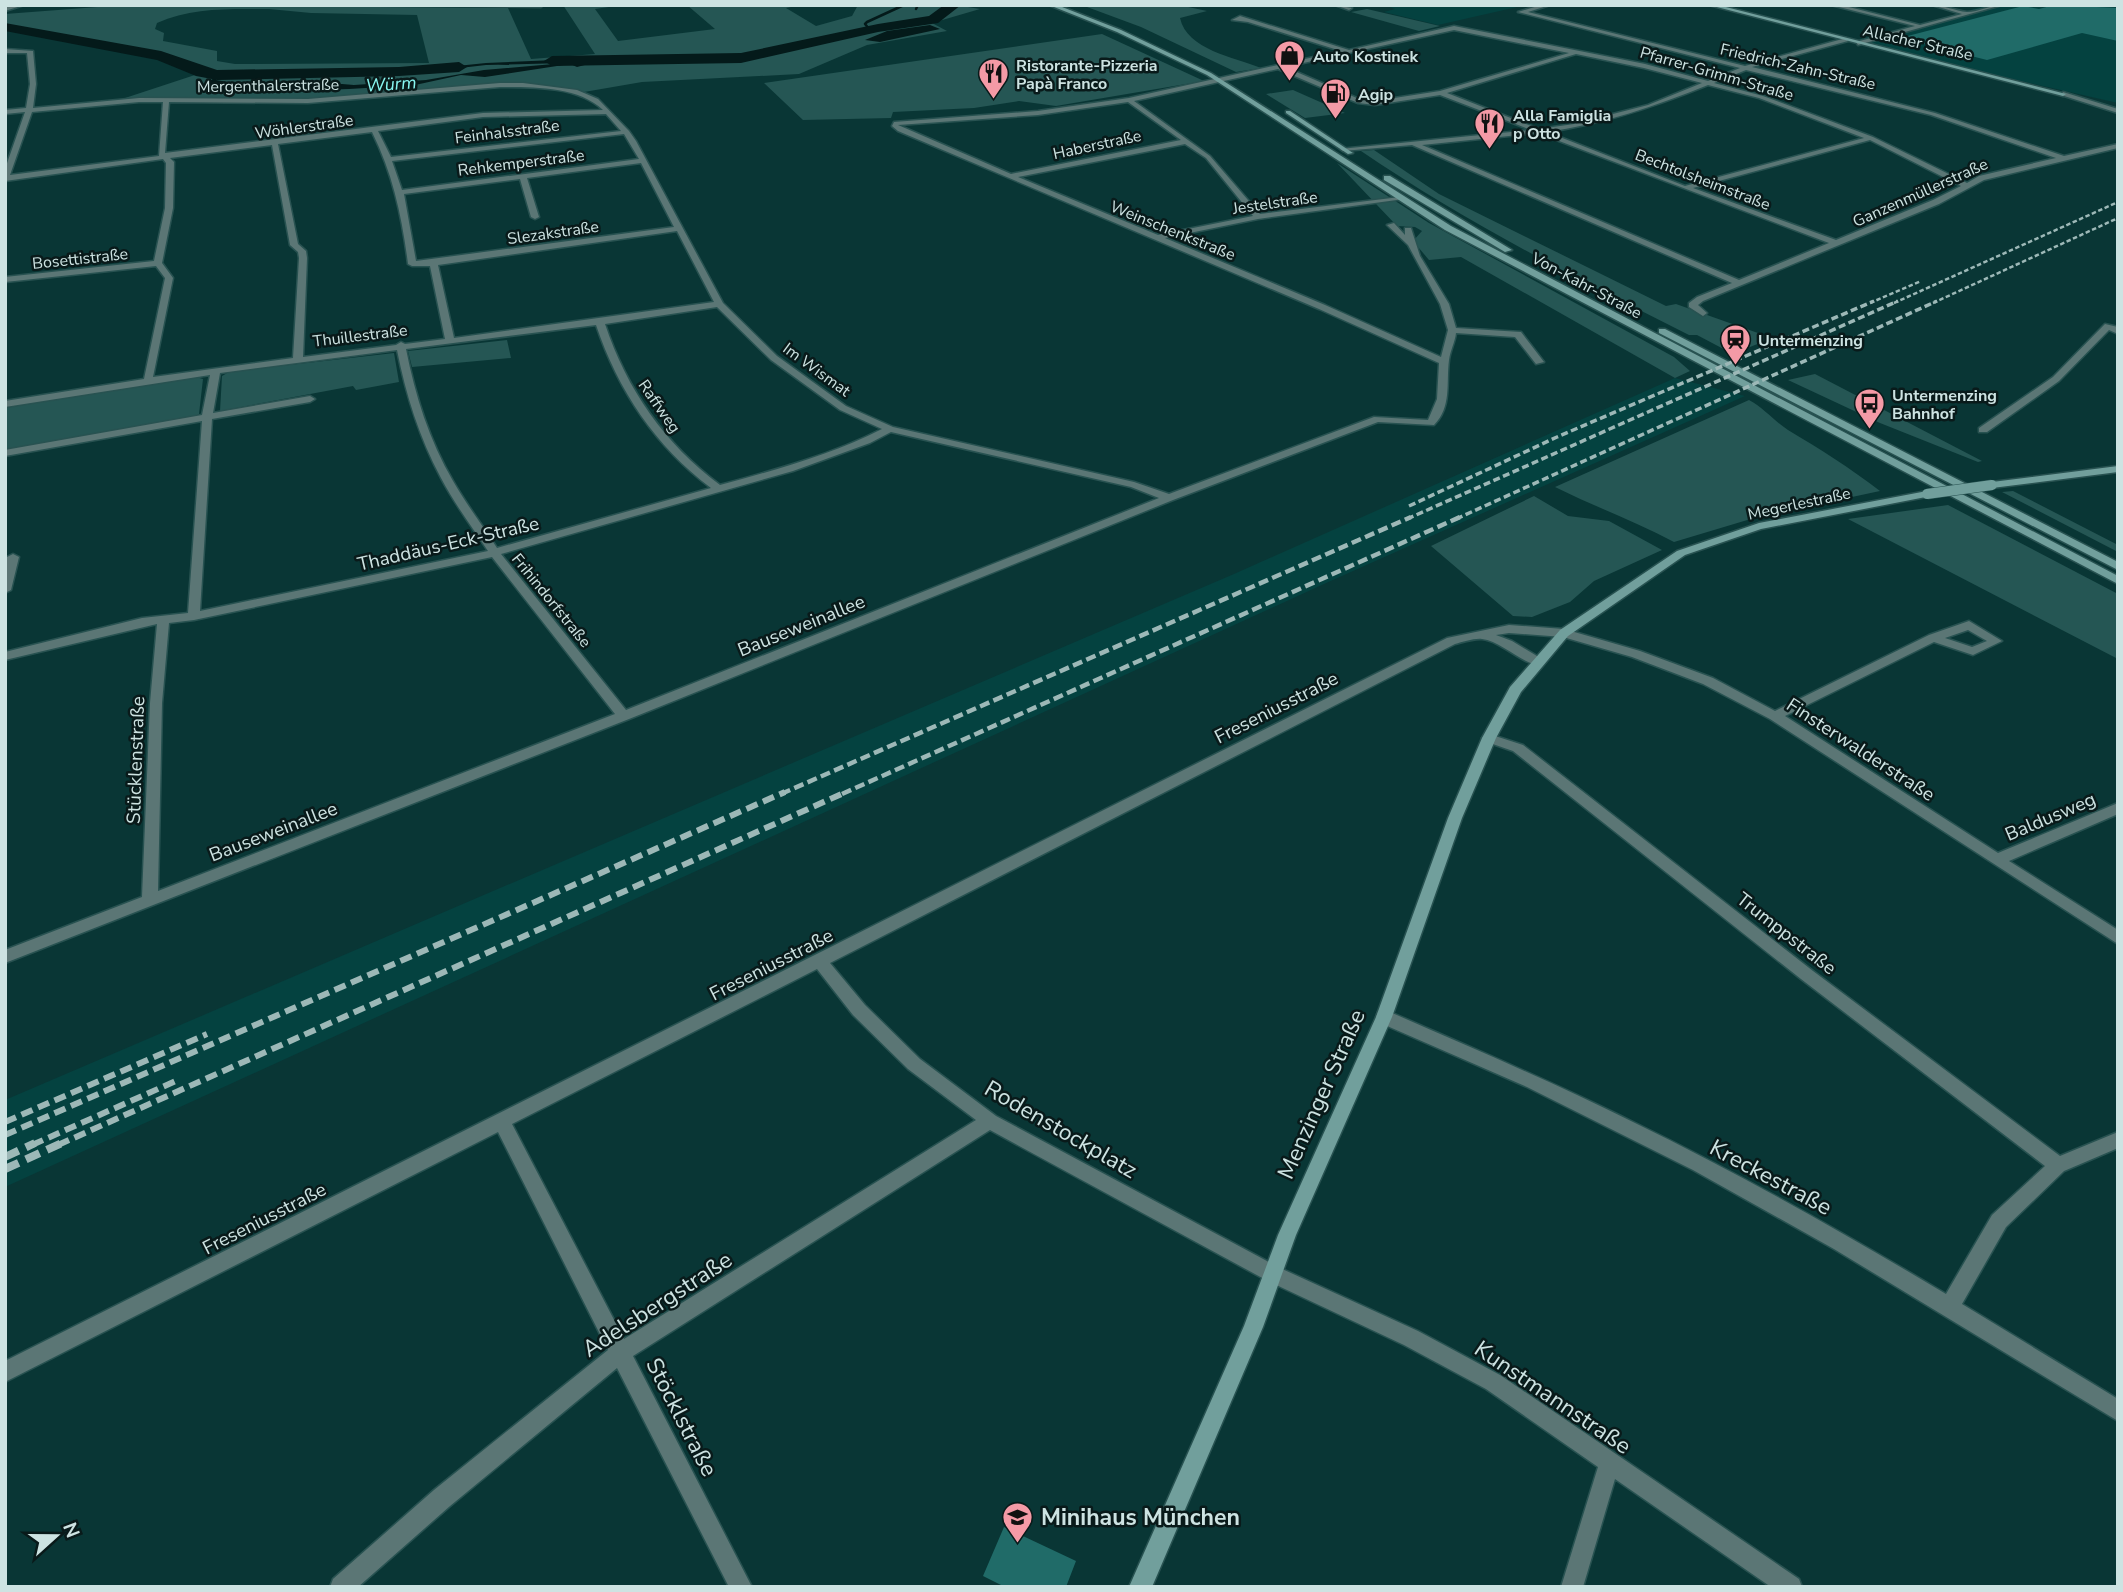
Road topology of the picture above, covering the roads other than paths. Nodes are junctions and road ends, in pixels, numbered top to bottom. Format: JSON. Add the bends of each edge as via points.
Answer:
{"nodes":[{"id":1,"x":22,"y":5,"type":"edge"},
{"id":2,"x":435,"y":5,"type":"edge"},
{"id":3,"x":541,"y":5,"type":"edge"},
{"id":4,"x":1051,"y":5,"type":"edge"},
{"id":5,"x":1066,"y":5,"type":"edge"},
{"id":6,"x":1337,"y":5,"type":"edge"},
{"id":7,"x":1548,"y":5,"type":"edge"},
{"id":8,"x":1711,"y":5,"type":"edge"},
{"id":9,"x":1833,"y":5,"type":"edge"},
{"id":10,"x":1934,"y":5,"type":"edge"},
{"id":11,"x":2000,"y":5,"type":"edge"},
{"id":12,"x":449,"y":6,"type":"edge"},
{"id":13,"x":1349,"y":8,"type":"dead end"},
{"id":14,"x":5,"y":9,"type":"edge"},
{"id":15,"x":1970,"y":14,"type":"junction"},
{"id":16,"x":1251,"y":22,"type":"dead end"},
{"id":17,"x":1921,"y":26,"type":"junction"},
{"id":18,"x":1846,"y":40,"type":"junction"},
{"id":19,"x":1858,"y":43,"type":"junction"},
{"id":20,"x":5,"y":51,"type":"edge"},
{"id":21,"x":1348,"y":52,"type":"junction"},
{"id":22,"x":1577,"y":52,"type":"junction"},
{"id":23,"x":1281,"y":68,"type":"junction"},
{"id":24,"x":1744,"y":68,"type":"junction"},
{"id":25,"x":1233,"y":79,"type":"junction"},
{"id":26,"x":1223,"y":81,"type":"junction"},
{"id":27,"x":1710,"y":82,"type":"junction"},
{"id":28,"x":1243,"y":85,"type":"dead end"},
{"id":29,"x":1441,"y":93,"type":"junction"},
{"id":30,"x":2063,"y":94,"type":"joint"},
{"id":31,"x":166,"y":100,"type":"junction"},
{"id":32,"x":1129,"y":100,"type":"junction"},
{"id":33,"x":1280,"y":107,"type":"dead end"},
{"id":34,"x":30,"y":111,"type":"junction"},
{"id":35,"x":2118,"y":111,"type":"edge"},
{"id":36,"x":5,"y":112,"type":"edge"},
{"id":37,"x":608,"y":112,"type":"junction"},
{"id":38,"x":374,"y":130,"type":"junction"},
{"id":39,"x":1544,"y":131,"type":"junction"},
{"id":40,"x":627,"y":132,"type":"junction"},
{"id":41,"x":1871,"y":138,"type":"junction"},
{"id":42,"x":1188,"y":141,"type":"junction"},
{"id":43,"x":1413,"y":143,"type":"junction"},
{"id":44,"x":275,"y":144,"type":"junction"},
{"id":45,"x":2118,"y":146,"type":"edge"},
{"id":46,"x":1343,"y":149,"type":"junction"},
{"id":47,"x":166,"y":159,"type":"junction"},
{"id":48,"x":391,"y":159,"type":"junction"},
{"id":49,"x":2065,"y":159,"type":"junction"},
{"id":50,"x":644,"y":160,"type":"junction"},
{"id":51,"x":523,"y":176,"type":"junction"},
{"id":52,"x":1011,"y":176,"type":"junction"},
{"id":53,"x":5,"y":178,"type":"edge"},
{"id":54,"x":1965,"y":186,"type":"junction"},
{"id":55,"x":1685,"y":188,"type":"junction"},
{"id":56,"x":402,"y":192,"type":"junction"},
{"id":57,"x":1400,"y":199,"type":"junction"},
{"id":58,"x":535,"y":217,"type":"dead end"},
{"id":59,"x":1258,"y":217,"type":"junction"},
{"id":60,"x":1391,"y":225,"type":"dead end"},
{"id":61,"x":677,"y":229,"type":"junction"},
{"id":62,"x":1408,"y":230,"type":"dead end"},
{"id":63,"x":1154,"y":238,"type":"junction"},
{"id":64,"x":1409,"y":243,"type":"junction"},
{"id":65,"x":1838,"y":243,"type":"junction"},
{"id":66,"x":158,"y":263,"type":"junction"},
{"id":67,"x":434,"y":263,"type":"junction"},
{"id":68,"x":5,"y":280,"type":"edge"},
{"id":69,"x":1739,"y":283,"type":"junction"},
{"id":70,"x":719,"y":304,"type":"junction"},
{"id":71,"x":1703,"y":313,"type":"dead end"},
{"id":72,"x":600,"y":323,"type":"junction"},
{"id":73,"x":1452,"y":330,"type":"junction"},
{"id":74,"x":2118,"y":331,"type":"edge"},
{"id":75,"x":450,"y":341,"type":"junction"},
{"id":76,"x":401,"y":345,"type":"junction"},
{"id":77,"x":298,"y":358,"type":"junction"},
{"id":78,"x":1444,"y":362,"type":"junction"},
{"id":79,"x":1539,"y":362,"type":"dead end"},
{"id":80,"x":216,"y":370,"type":"junction"},
{"id":81,"x":148,"y":380,"type":"junction"},
{"id":82,"x":310,"y":399,"type":"dead end"},
{"id":83,"x":5,"y":404,"type":"edge"},
{"id":84,"x":207,"y":417,"type":"junction"},
{"id":85,"x":890,"y":429,"type":"junction"},
{"id":86,"x":1983,"y":430,"type":"dead end"},
{"id":87,"x":5,"y":453,"type":"edge"},
{"id":88,"x":2118,"y":468,"type":"edge"},
{"id":89,"x":720,"y":490,"type":"junction"},
{"id":90,"x":1169,"y":498,"type":"junction"},
{"id":91,"x":494,"y":553,"type":"junction"},
{"id":92,"x":13,"y":557,"type":"dead end"},
{"id":93,"x":2118,"y":567,"type":"edge"},
{"id":94,"x":2118,"y":581,"type":"edge"},
{"id":95,"x":5,"y":590,"type":"edge"},
{"id":96,"x":194,"y":616,"type":"junction"},
{"id":97,"x":163,"y":622,"type":"junction"},
{"id":98,"x":1564,"y":633,"type":"junction"},
{"id":99,"x":1479,"y":634,"type":"junction"},
{"id":100,"x":1933,"y":638,"type":"dead end"},
{"id":101,"x":5,"y":656,"type":"edge"},
{"id":102,"x":1538,"y":662,"type":"junction"},
{"id":103,"x":624,"y":716,"type":"junction"},
{"id":104,"x":1775,"y":716,"type":"junction"},
{"id":105,"x":1489,"y":738,"type":"junction"},
{"id":106,"x":2118,"y":808,"type":"edge"},
{"id":107,"x":1997,"y":860,"type":"junction"},
{"id":108,"x":150,"y":899,"type":"junction"},
{"id":109,"x":2118,"y":938,"type":"edge"},
{"id":110,"x":5,"y":957,"type":"edge"},
{"id":111,"x":820,"y":962,"type":"junction"},
{"id":112,"x":1384,"y":1017,"type":"junction"},
{"id":113,"x":501,"y":1121,"type":"junction"},
{"id":114,"x":990,"y":1121,"type":"junction"},
{"id":115,"x":2118,"y":1140,"type":"edge"},
{"id":116,"x":2058,"y":1165,"type":"junction"},
{"id":117,"x":1273,"y":1274,"type":"junction"},
{"id":118,"x":1950,"y":1306,"type":"junction"},
{"id":119,"x":621,"y":1352,"type":"junction"},
{"id":120,"x":5,"y":1372,"type":"edge"},
{"id":121,"x":2118,"y":1411,"type":"edge"},
{"id":122,"x":1609,"y":1464,"type":"junction"},
{"id":123,"x":341,"y":1587,"type":"edge"},
{"id":124,"x":741,"y":1587,"type":"edge"},
{"id":125,"x":1140,"y":1587,"type":"edge"},
{"id":126,"x":1572,"y":1587,"type":"edge"},
{"id":127,"x":1791,"y":1587,"type":"edge"}],
"edges":[{"from":1,"to":14,"type":"street"},
{"from":2,"to":12,"type":"main road"},
{"from":3,"to":12,"type":"main road"},
{"from":4,"to":26,"type":"main road","name":"Von-Kahr-Straße","via":[[1113,28]]},
{"from":5,"to":25,"type":"main road","via":[[1145,35]]},
{"from":6,"to":13,"type":"street"},
{"from":7,"to":24,"type":"street","name":"Friedrich-Zahn-Straße","via":[[1521,12]]},
{"from":8,"to":18,"type":"main road","name":"Allacher Straße"},
{"from":9,"to":17,"type":"street"},
{"from":10,"to":15,"type":"street"},
{"from":11,"to":15,"type":"street"},
{"from":15,"to":17,"type":"street"},
{"from":16,"to":21,"type":"street"},
{"from":17,"to":19,"type":"street"},
{"from":18,"to":19,"type":"main road","name":"Allacher Straße"},
{"from":18,"to":24,"type":"street"},
{"from":19,"to":30,"type":"main road","name":"Allacher Straße"},
{"from":20,"to":34,"type":"street","via":[[30,51]]},
{"from":21,"to":22,"type":"street","name":"Pfarrer-Grimm-Straße","via":[[1448,28]]},
{"from":21,"to":23,"type":"street"},
{"from":22,"to":27,"type":"street","name":"Pfarrer-Grimm-Straße"},
{"from":22,"to":29,"type":"street"},
{"from":23,"to":25,"type":"street"},
{"from":23,"to":29,"type":"street","via":[[1367,103]]},
{"from":24,"to":27,"type":"street"},
{"from":24,"to":49,"type":"street","name":"Friedrich-Zahn-Straße","via":[[1933,114]]},
{"from":25,"to":26,"type":"street"},
{"from":25,"to":28,"type":"main road"},
{"from":26,"to":32,"type":"street"},
{"from":26,"to":57,"type":"main road","name":"Von-Kahr-Straße"},
{"from":27,"to":39,"type":"street","via":[[1650,106]]},
{"from":27,"to":41,"type":"street","name":"Pfarrer-Grimm-Straße"},
{"from":29,"to":39,"type":"street","name":"Bechtolsheimstraße"},
{"from":30,"to":35,"type":"street","name":"Allacher Straße"},
{"from":31,"to":34,"type":"street","name":"Mergenthalerstraße"},
{"from":31,"to":37,"type":"street","name":"Mergenthalerstraße","via":[[307,101],[523,85],[577,92],[596,100]]},
{"from":31,"to":47,"type":"street","via":[[162,155]]},
{"from":32,"to":42,"type":"street"},
{"from":32,"to":52,"type":"street","name":"Weinschenkstraße","via":[[1038,113],[896,123],[900,130]]},
{"from":33,"to":46,"type":"main road","name":"Von-Kahr-Straße"},
{"from":34,"to":36,"type":"street","name":"Mergenthalerstraße"},
{"from":34,"to":53,"type":"street"},
{"from":37,"to":38,"type":"street","name":"Wöhlerstraße","via":[[483,115]]},
{"from":37,"to":40,"type":"street","name":"Im Wismat"},
{"from":38,"to":44,"type":"street","name":"Wöhlerstraße"},
{"from":38,"to":48,"type":"street"},
{"from":39,"to":43,"type":"street"},
{"from":39,"to":55,"type":"street","name":"Bechtolsheimstraße"},
{"from":40,"to":48,"type":"street","name":"Feinhalsstraße"},
{"from":40,"to":50,"type":"street","name":"Im Wismat"},
{"from":41,"to":54,"type":"street","name":"Pfarrer-Grimm-Straße"},
{"from":41,"to":55,"type":"street"},
{"from":42,"to":52,"type":"street","name":"Haberstraße"},
{"from":42,"to":59,"type":"street"},
{"from":43,"to":46,"type":"street"},
{"from":43,"to":69,"type":"street"},
{"from":44,"to":47,"type":"street","name":"Wöhlerstraße"},
{"from":44,"to":77,"type":"street","via":[[293,245],[303,258]]},
{"from":45,"to":49,"type":"street","name":"Ganzenmüllerstraße"},
{"from":46,"to":93,"type":"main road","name":"Von-Kahr-Straße","via":[[1450,218],[1560,280]]},
{"from":47,"to":53,"type":"street","name":"Wöhlerstraße"},
{"from":47,"to":66,"type":"street","via":[[170,162],[169,208]]},
{"from":48,"to":56,"type":"street"},
{"from":49,"to":54,"type":"street","name":"Ganzenmüllerstraße","via":[[2001,172]]},
{"from":50,"to":51,"type":"street","name":"Rehkemperstraße"},
{"from":50,"to":61,"type":"street","name":"Im Wismat"},
{"from":51,"to":56,"type":"street","name":"Rehkemperstraße"},
{"from":51,"to":58,"type":"street"},
{"from":52,"to":63,"type":"street","name":"Weinschenkstraße"},
{"from":54,"to":65,"type":"street","name":"Ganzenmüllerstraße"},
{"from":55,"to":65,"type":"street","name":"Bechtolsheimstraße"},
{"from":56,"to":67,"type":"street","via":[[412,264]]},
{"from":57,"to":59,"type":"street","name":"Jestelstraße"},
{"from":57,"to":94,"type":"main road","name":"Von-Kahr-Straße","via":[[1546,283]]},
{"from":59,"to":63,"type":"street","name":"Jestelstraße"},
{"from":60,"to":64,"type":"street"},
{"from":61,"to":67,"type":"street","name":"Slezakstraße"},
{"from":61,"to":70,"type":"street","name":"Im Wismat"},
{"from":62,"to":64,"type":"street"},
{"from":63,"to":78,"type":"street","name":"Weinschenkstraße"},
{"from":64,"to":73,"type":"street"},
{"from":65,"to":69,"type":"street","name":"Ganzenmüllerstraße"},
{"from":66,"to":68,"type":"street","name":"Bosettistraße"},
{"from":66,"to":81,"type":"street","via":[[169,278]]},
{"from":67,"to":75,"type":"street"},
{"from":69,"to":71,"type":"street","name":"Ganzenmüllerstraße","via":[[1692,305]]},
{"from":70,"to":72,"type":"street","name":"Thuillestraße"},
{"from":70,"to":85,"type":"street","name":"Im Wismat","via":[[785,366],[843,408]]},
{"from":72,"to":75,"type":"street","name":"Thuillestraße"},
{"from":72,"to":89,"type":"street","name":"Raffweg","via":[[609,355],[642,411],[688,466]]},
{"from":73,"to":78,"type":"street","name":"Bauseweinallee"},
{"from":73,"to":79,"type":"street","via":[[1518,334]]},
{"from":74,"to":86,"type":"street","via":[[2108,326],[2056,379]]},
{"from":75,"to":76,"type":"street","name":"Thuillestraße"},
{"from":76,"to":77,"type":"street","name":"Thuillestraße"},
{"from":76,"to":91,"type":"street","name":"Frihindorfstraße","via":[[409,388],[427,439],[447,480]]},
{"from":77,"to":80,"type":"street","name":"Thuillestraße"},
{"from":78,"to":90,"type":"street","name":"Bauseweinallee","via":[[1443,394],[1430,423],[1377,419]]},
{"from":80,"to":81,"type":"street","name":"Thuillestraße"},
{"from":80,"to":84,"type":"street"},
{"from":81,"to":83,"type":"street","name":"Thuillestraße"},
{"from":82,"to":84,"type":"street"},
{"from":84,"to":87,"type":"street"},
{"from":84,"to":96,"type":"street"},
{"from":85,"to":89,"type":"street","name":"Thaddäus-Eck-Straße","via":[[789,470]]},
{"from":85,"to":90,"type":"street","name":"Im Wismat","via":[[1134,485]]},
{"from":88,"to":98,"type":"main road","name":"Megerlestraße","bridge":true,"via":[[1927,494],[1759,526],[1681,553]]},
{"from":89,"to":91,"type":"street","name":"Thaddäus-Eck-Straße"},
{"from":90,"to":103,"type":"street","name":"Bauseweinallee"},
{"from":91,"to":96,"type":"street","name":"Thaddäus-Eck-Straße"},
{"from":91,"to":103,"type":"street","name":"Frihindorfstraße"},
{"from":92,"to":95,"type":"street"},
{"from":96,"to":97,"type":"street","name":"Thaddäus-Eck-Straße"},
{"from":97,"to":101,"type":"street","name":"Thaddäus-Eck-Straße","via":[[142,622]]},
{"from":97,"to":108,"type":"street","name":"Stücklenstraße"},
{"from":98,"to":99,"type":"street","name":"Freseniusstraße","via":[[1509,629]]},
{"from":98,"to":102,"type":"main road","name":"Menzinger Straße"},
{"from":98,"to":104,"type":"street","name":"Finsterwalderstraße","via":[[1708,681]]},
{"from":99,"to":102,"type":"street"},
{"from":99,"to":111,"type":"street","name":"Freseniusstraße","via":[[1451,641]]},
{"from":100,"to":104,"type":"street"},
{"from":102,"to":105,"type":"main road","name":"Menzinger Straße","via":[[1515,690]]},
{"from":103,"to":108,"type":"street","name":"Bauseweinallee"},
{"from":104,"to":107,"type":"street","name":"Finsterwalderstraße"},
{"from":105,"to":112,"type":"main road","name":"Menzinger Straße","via":[[1455,818]]},
{"from":105,"to":116,"type":"street","name":"Trumppstraße","via":[[1518,748]]},
{"from":106,"to":107,"type":"street","name":"Baldusweg"},
{"from":107,"to":109,"type":"street","name":"Finsterwalderstraße"},
{"from":108,"to":110,"type":"street","name":"Bauseweinallee"},
{"from":111,"to":113,"type":"street","name":"Freseniusstraße"},
{"from":111,"to":114,"type":"street","name":"Rodenstockplatz","via":[[859,1010],[914,1064]]},
{"from":112,"to":117,"type":"main road","name":"Menzinger Straße"},
{"from":112,"to":118,"type":"street","name":"Kreckestraße","via":[[1555,1092],[1764,1200]]},
{"from":113,"to":119,"type":"street","name":"Stöcklstraße"},
{"from":113,"to":120,"type":"street","name":"Freseniusstraße"},
{"from":114,"to":117,"type":"street","name":"Rodenstockplatz"},
{"from":114,"to":119,"type":"street","name":"Adelsbergstraße"},
{"from":115,"to":116,"type":"street"},
{"from":116,"to":118,"type":"street","via":[[1999,1221]]},
{"from":117,"to":122,"type":"street","name":"Kunstmannstraße","via":[[1493,1382]]},
{"from":117,"to":125,"type":"main road","name":"Menzinger Straße"},
{"from":118,"to":121,"type":"street","name":"Kreckestraße"},
{"from":119,"to":123,"type":"street","name":"Adelsbergstraße"},
{"from":119,"to":124,"type":"street","name":"Stöcklstraße"},
{"from":122,"to":126,"type":"street"},
{"from":122,"to":127,"type":"street","name":"Kunstmannstraße"}]}
